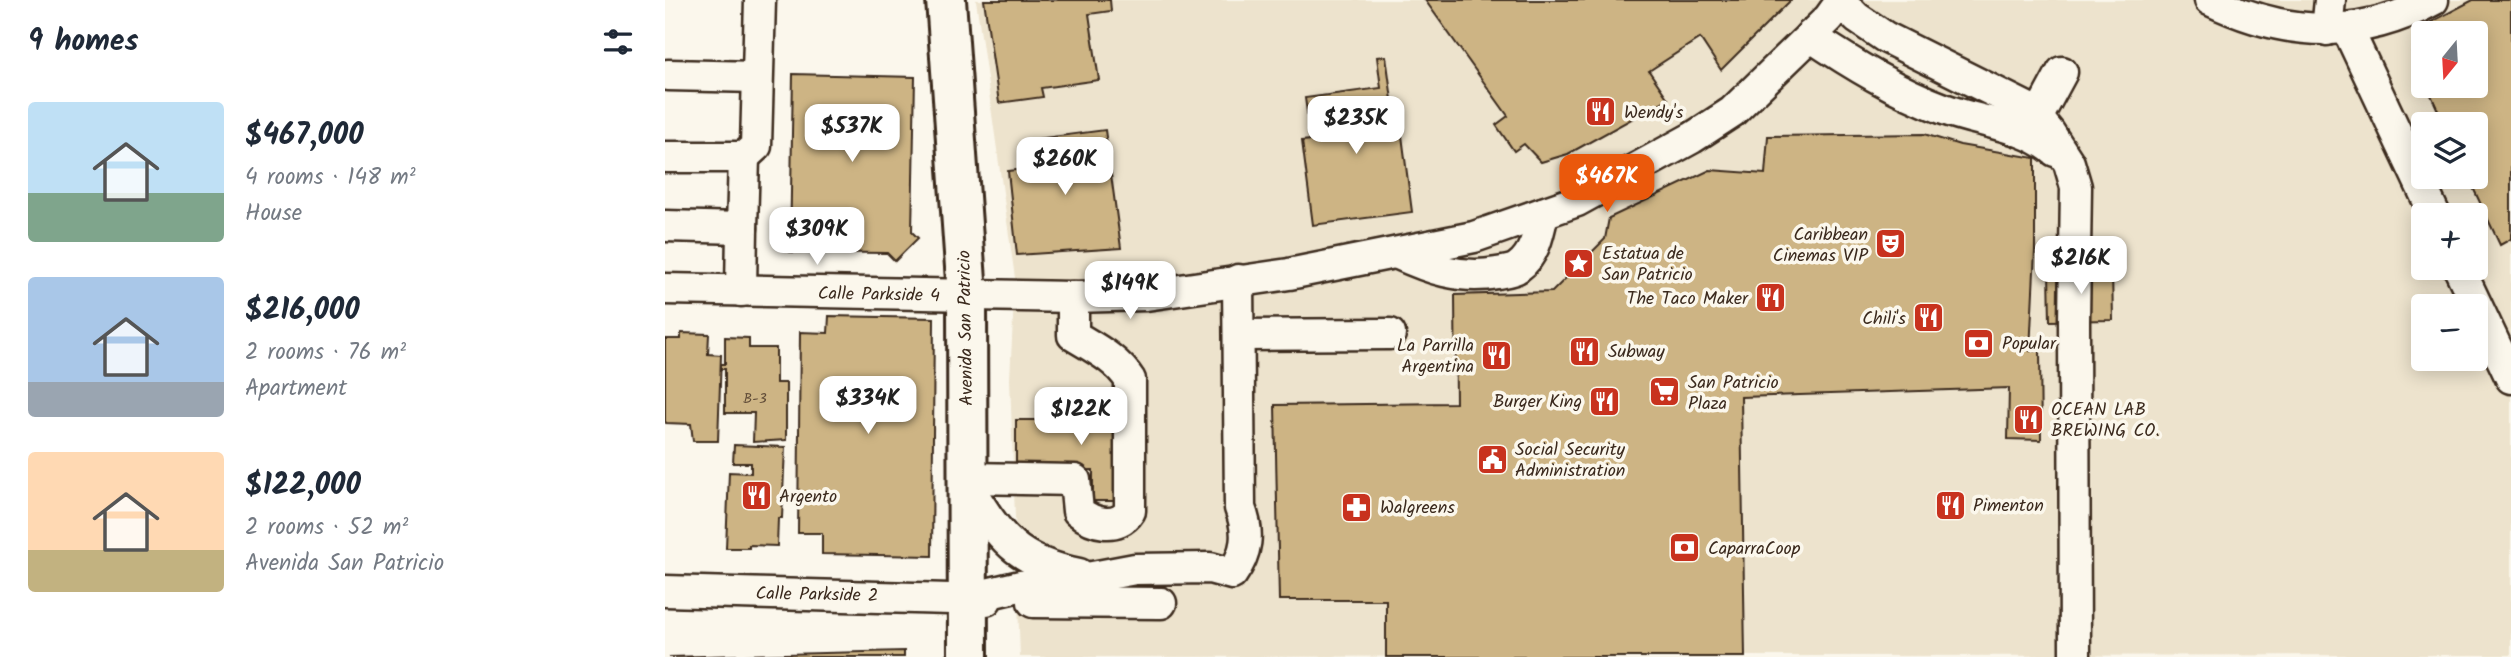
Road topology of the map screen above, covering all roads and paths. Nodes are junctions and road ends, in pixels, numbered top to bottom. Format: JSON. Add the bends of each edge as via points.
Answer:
{"nodes":[{"id":1,"x":760,"y":0,"type":"edge"},
{"id":2,"x":946,"y":0,"type":"edge"},
{"id":3,"x":2210,"y":0,"type":"edge"},
{"id":4,"x":2330,"y":0,"type":"edge"},
{"id":5,"x":2433,"y":0,"type":"edge"},
{"id":6,"x":1830,"y":14,"type":"edge"},
{"id":7,"x":2337,"y":29,"type":"junction"},
{"id":8,"x":2062,"y":72,"type":"dead end"},
{"id":9,"x":668,"y":75,"type":"dead end"},
{"id":10,"x":757,"y":78,"type":"junction"},
{"id":11,"x":2028,"y":127,"type":"junction"},
{"id":12,"x":665,"y":156,"type":"edge"},
{"id":13,"x":744,"y":157,"type":"junction"},
{"id":14,"x":2429,"y":203,"type":"edge"},
{"id":15,"x":1543,"y":213,"type":"junction"},
{"id":16,"x":665,"y":226,"type":"edge"},
{"id":17,"x":742,"y":228,"type":"junction"},
{"id":18,"x":1396,"y":253,"type":"junction"},
{"id":19,"x":1238,"y":280,"type":"junction"},
{"id":20,"x":2465,"y":280,"type":"edge"},
{"id":21,"x":665,"y":289,"type":"edge"},
{"id":22,"x":741,"y":291,"type":"junction"},
{"id":23,"x":967,"y":295,"type":"junction"},
{"id":24,"x":1073,"y":297,"type":"junction"},
{"id":25,"x":1389,"y":334,"type":"dead end"},
{"id":26,"x":1239,"y":335,"type":"junction"},
{"id":27,"x":2511,"y":378,"type":"edge"},
{"id":28,"x":968,"y":482,"type":"junction"},
{"id":29,"x":1093,"y":577,"type":"junction"},
{"id":30,"x":665,"y":591,"type":"edge"},
{"id":31,"x":969,"y":598,"type":"junction"},
{"id":32,"x":1160,"y":603,"type":"dead end"},
{"id":33,"x":968,"y":657,"type":"edge"},
{"id":34,"x":2075,"y":657,"type":"edge"}],
"edges":[{"from":1,"to":10,"type":"street"},
{"from":2,"to":23,"type":"main road","name":"Avenida San Patricio"},
{"from":3,"to":7,"type":"street","via":[[2266,23]]},
{"from":4,"to":7,"type":"street"},
{"from":5,"to":7,"type":"street","via":[[2369,25]]},
{"from":6,"to":11,"type":"street","via":[[1858,68],[1944,109]]},
{"from":6,"to":11,"type":"street","via":[[1878,54],[1914,71],[1951,71],[2031,110]]},
{"from":6,"to":15,"type":"street","name":"Calle Parkside 4","via":[[1731,113],[1577,201]]},
{"from":7,"to":14,"type":"street"},
{"from":8,"to":11,"type":"street"},
{"from":9,"to":10,"type":"street"},
{"from":10,"to":13,"type":"street","via":[[756,146]]},
{"from":11,"to":34,"type":"street","via":[[2069,163],[2076,187]]},
{"from":12,"to":13,"type":"street"},
{"from":13,"to":17,"type":"street"},
{"from":15,"to":18,"type":"street","name":"Calle Parkside 4","via":[[1474,237]]},
{"from":15,"to":18,"type":"street","via":[[1531,253],[1517,269],[1483,276],[1456,274]]},
{"from":16,"to":17,"type":"street"},
{"from":17,"to":22,"type":"street"},
{"from":18,"to":19,"type":"street","name":"Calle Parkside 4"},
{"from":19,"to":24,"type":"street","name":"Calle Parkside 4","via":[[1146,295]]},
{"from":19,"to":26,"type":"street"},
{"from":20,"to":27,"type":"street"},
{"from":21,"to":22,"type":"street","name":"Calle Parkside 4"},
{"from":22,"to":23,"type":"street","name":"Calle Parkside 4"},
{"from":23,"to":24,"type":"street","name":"Calle Parkside 4"},
{"from":23,"to":28,"type":"main road","name":"Avenida San Patricio"},
{"from":24,"to":28,"type":"street","via":[[1073,335],[1112,359],[1131,380],[1130,511],[1115,523],[1086,518],[1075,502],[1075,480]]},
{"from":25,"to":26,"type":"street"},
{"from":26,"to":29,"type":"street","via":[[1240,508],[1247,539],[1238,565],[1231,574],[1220,569],[1135,569]]},
{"from":28,"to":29,"type":"street","via":[[989,521],[1020,554]]},
{"from":28,"to":31,"type":"main road","name":"Avenida San Patricio"},
{"from":29,"to":31,"type":"street"},
{"from":30,"to":31,"type":"street","name":"Calle Parkside 2"},
{"from":31,"to":32,"type":"street"},
{"from":31,"to":33,"type":"main road","name":"Avenida San Patricio"}]}
